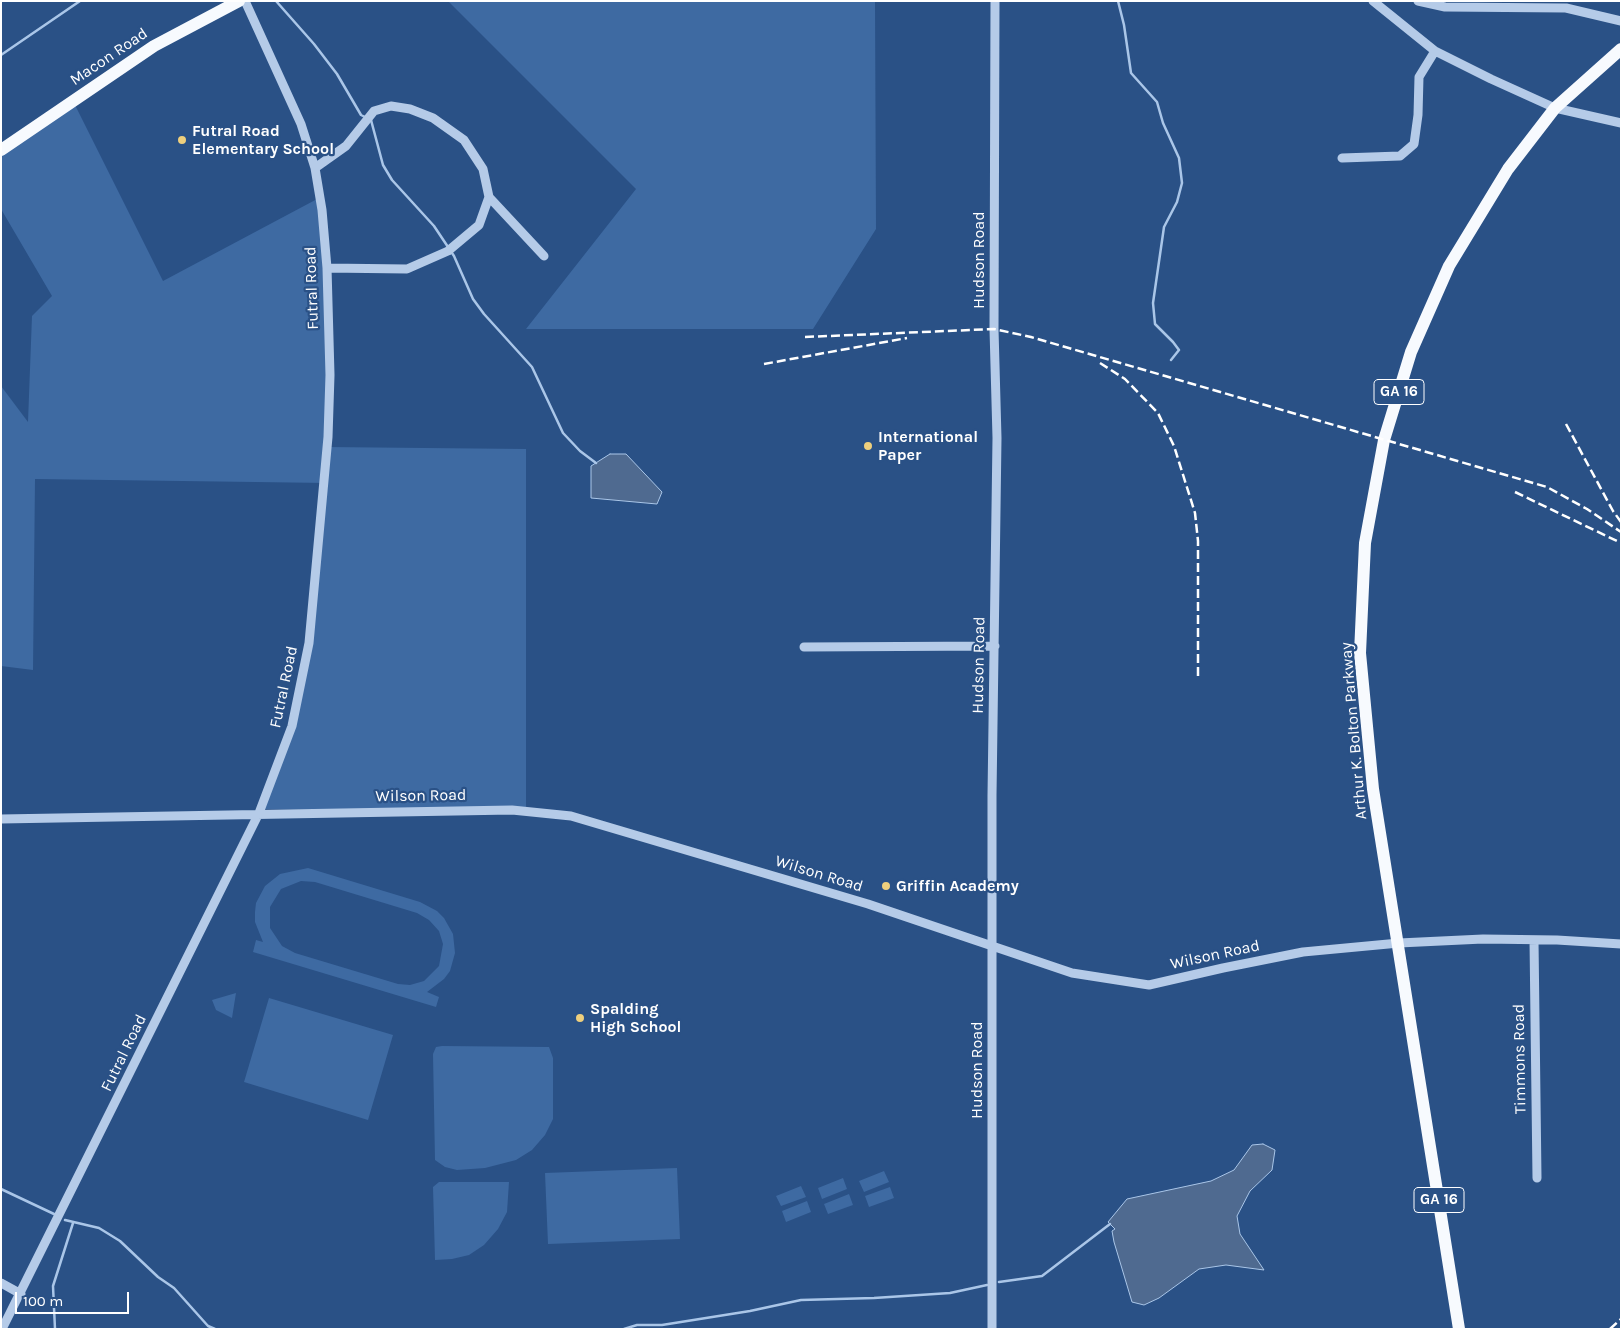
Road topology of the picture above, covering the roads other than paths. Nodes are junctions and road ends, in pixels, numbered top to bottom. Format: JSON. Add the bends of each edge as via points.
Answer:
{"nodes":[{"id":1,"x":239,"y":1,"type":"edge"},
{"id":2,"x":245,"y":1,"type":"edge"},
{"id":3,"x":995,"y":1,"type":"edge"},
{"id":4,"x":1373,"y":1,"type":"edge"},
{"id":5,"x":1418,"y":1,"type":"edge"},
{"id":6,"x":1621,"y":21,"type":"edge"},
{"id":7,"x":1621,"y":48,"type":"edge"},
{"id":8,"x":1435,"y":50,"type":"junction"},
{"id":9,"x":1555,"y":108,"type":"junction"},
{"id":10,"x":1621,"y":123,"type":"edge"},
{"id":11,"x":1,"y":150,"type":"edge"},
{"id":12,"x":1342,"y":158,"type":"dead end"},
{"id":13,"x":315,"y":168,"type":"junction"},
{"id":14,"x":489,"y":197,"type":"junction"},
{"id":15,"x":544,"y":256,"type":"dead end"},
{"id":16,"x":327,"y":268,"type":"junction"},
{"id":17,"x":804,"y":646,"type":"dead end"},
{"id":18,"x":995,"y":646,"type":"junction"},
{"id":19,"x":259,"y":813,"type":"junction"},
{"id":20,"x":1,"y":819,"type":"edge"},
{"id":21,"x":1534,"y":940,"type":"junction"},
{"id":22,"x":1399,"y":943,"type":"junction"},
{"id":23,"x":1621,"y":944,"type":"edge"},
{"id":24,"x":992,"y":948,"type":"junction"},
{"id":25,"x":1537,"y":1178,"type":"dead end"},
{"id":26,"x":1,"y":1283,"type":"edge"},
{"id":27,"x":21,"y":1294,"type":"junction"},
{"id":28,"x":2,"y":1329,"type":"edge"},
{"id":29,"x":992,"y":1329,"type":"edge"},
{"id":30,"x":1459,"y":1329,"type":"edge"}],
"edges":[{"from":1,"to":11,"type":"main road","name":"Macon Road","via":[[154,46]]},
{"from":2,"to":13,"type":"street","name":"Futral Road","via":[[301,124]]},
{"from":3,"to":18,"type":"street","name":"Hudson Road","via":[[994,330],[998,438]]},
{"from":4,"to":8,"type":"street"},
{"from":5,"to":6,"type":"street","via":[[1445,7],[1566,8]]},
{"from":7,"to":9,"type":"main road","name":"Arthur K. Bolton Parkway","number":"GA 16"},
{"from":8,"to":9,"type":"street"},
{"from":8,"to":12,"type":"street","via":[[1419,77],[1414,144],[1400,156]]},
{"from":9,"to":10,"type":"street"},
{"from":9,"to":22,"type":"main road","name":"Arthur K. Bolton Parkway","number":"GA 16","via":[[1508,169],[1449,266],[1411,352],[1381,456],[1365,543],[1360,653],[1373,789]]},
{"from":13,"to":14,"type":"street","via":[[346,146],[374,111],[390,106],[410,109],[432,118],[464,140],[482,169]]},
{"from":13,"to":16,"type":"street","name":"Futral Road"},
{"from":14,"to":15,"type":"street"},
{"from":14,"to":16,"type":"street","via":[[479,225],[448,251],[407,270]]},
{"from":16,"to":19,"type":"street","name":"Futral Road","via":[[328,437],[310,634],[292,726]]},
{"from":17,"to":18,"type":"street"},
{"from":18,"to":24,"type":"street","name":"Hudson Road"},
{"from":19,"to":20,"type":"street","name":"Wilson Road"},
{"from":19,"to":24,"type":"street","name":"Wilson Road","via":[[512,810],[571,816],[868,904]]},
{"from":19,"to":27,"type":"street","name":"Futral Road"},
{"from":21,"to":22,"type":"street","name":"Wilson Road","via":[[1483,938]]},
{"from":21,"to":23,"type":"street","name":"Wilson Road"},
{"from":21,"to":25,"type":"street","name":"Timmons Road"},
{"from":22,"to":24,"type":"street","name":"Wilson Road","via":[[1303,952],[1149,986],[1086,977]]},
{"from":22,"to":30,"type":"main road","name":"Arthur K. Bolton Parkway","number":"GA 16"},
{"from":24,"to":29,"type":"street","name":"Hudson Road"},
{"from":26,"to":27,"type":"street"},
{"from":27,"to":28,"type":"street","name":"Futral Road"}]}
